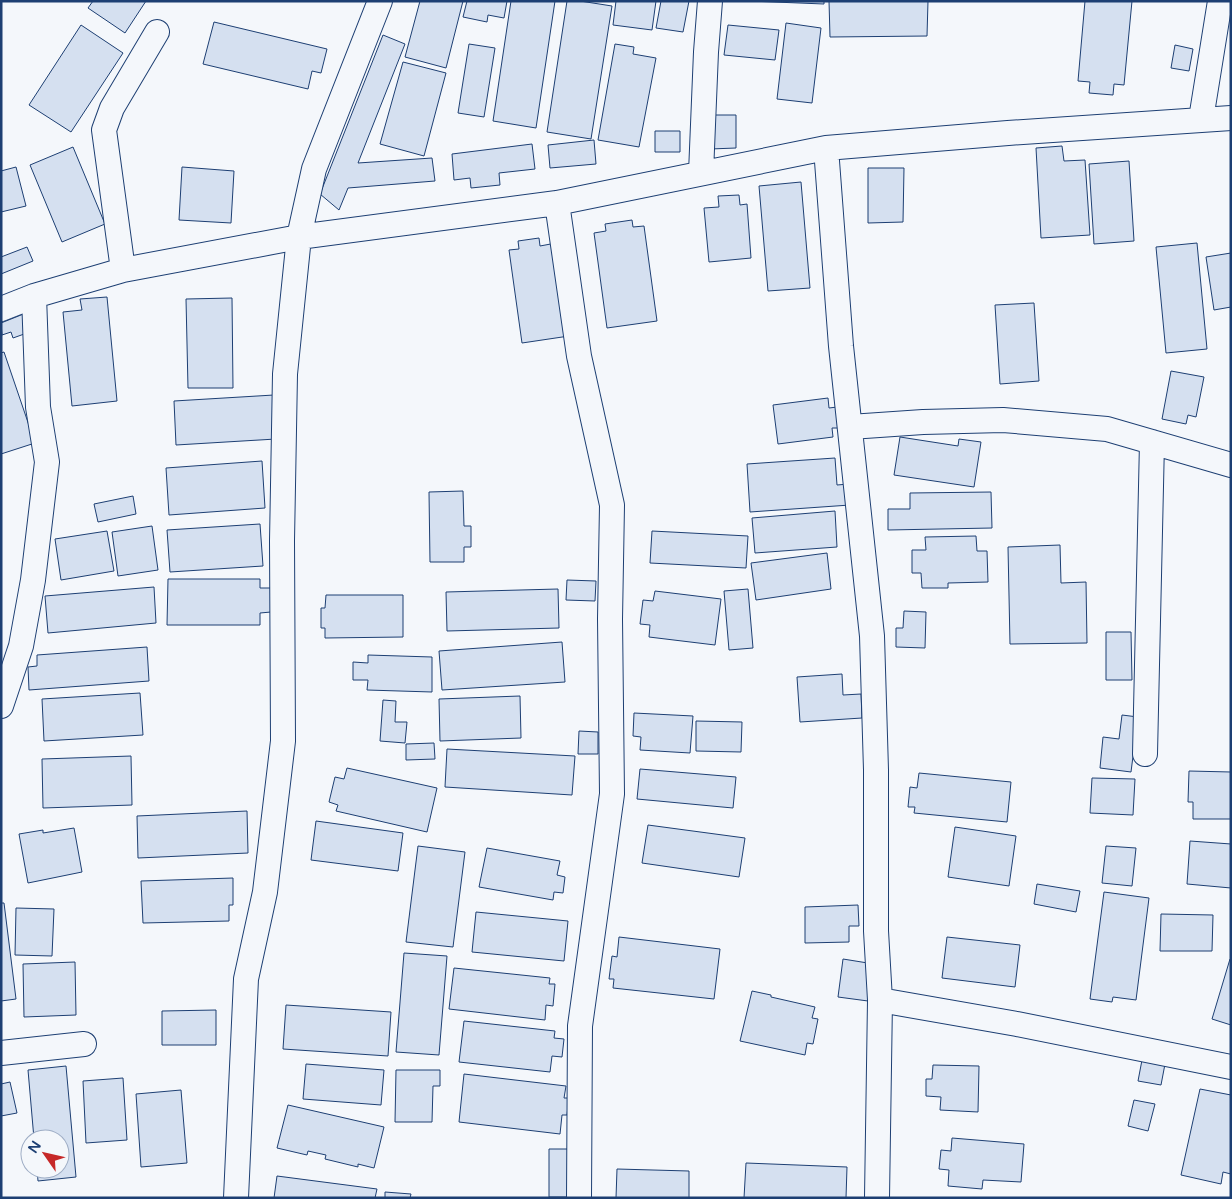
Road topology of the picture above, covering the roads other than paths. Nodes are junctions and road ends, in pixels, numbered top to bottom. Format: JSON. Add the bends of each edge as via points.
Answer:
{"nodes":[{"id":1,"x":380,"y":1,"type":"edge"},
{"id":2,"x":710,"y":1,"type":"edge"},
{"id":3,"x":1220,"y":1,"type":"edge"},
{"id":4,"x":157,"y":32,"type":"dead end"},
{"id":5,"x":1231,"y":118,"type":"edge"},
{"id":6,"x":1201,"y":119,"type":"junction"},
{"id":7,"x":826,"y":148,"type":"junction"},
{"id":8,"x":701,"y":173,"type":"junction"},
{"id":9,"x":557,"y":202,"type":"junction"},
{"id":10,"x":298,"y":237,"type":"junction"},
{"id":11,"x":123,"y":270,"type":"junction"},
{"id":12,"x":34,"y":296,"type":"junction"},
{"id":13,"x":1,"y":309,"type":"edge"},
{"id":14,"x":850,"y":427,"type":"junction"},
{"id":15,"x":1152,"y":442,"type":"junction"},
{"id":16,"x":1231,"y":465,"type":"edge"},
{"id":17,"x":1,"y":706,"type":"edge"},
{"id":18,"x":1145,"y":754,"type":"dead end"},
{"id":19,"x":880,"y":1000,"type":"junction"},
{"id":20,"x":84,"y":1044,"type":"dead end"},
{"id":21,"x":1,"y":1053,"type":"edge"},
{"id":22,"x":1231,"y":1067,"type":"edge"},
{"id":23,"x":236,"y":1198,"type":"edge"},
{"id":24,"x":579,"y":1198,"type":"edge"},
{"id":25,"x":878,"y":1198,"type":"edge"}],
"edges":[{"from":1,"to":10,"type":"street","via":[[314,169]]},
{"from":2,"to":8,"type":"street"},
{"from":3,"to":6,"type":"street"},
{"from":4,"to":11,"type":"street","via":[[112,108],[104,130]]},
{"from":5,"to":6,"type":"street"},
{"from":6,"to":7,"type":"street"},
{"from":7,"to":8,"type":"street"},
{"from":7,"to":14,"type":"street"},
{"from":8,"to":9,"type":"street"},
{"from":9,"to":10,"type":"street"},
{"from":9,"to":24,"type":"street","via":[[579,356],[612,505],[612,794],[580,1026]]},
{"from":10,"to":11,"type":"street"},
{"from":10,"to":23,"type":"street","via":[[285,374],[283,741],[265,892],[246,979]]},
{"from":11,"to":12,"type":"street"},
{"from":12,"to":13,"type":"street"},
{"from":12,"to":17,"type":"street","via":[[38,407],[47,462],[21,646]]},
{"from":14,"to":15,"type":"street","via":[[1003,420],[1107,430]]},
{"from":14,"to":19,"type":"street","via":[[872,636]]},
{"from":15,"to":16,"type":"street"},
{"from":15,"to":18,"type":"street"},
{"from":19,"to":22,"type":"street"},
{"from":19,"to":25,"type":"street"},
{"from":20,"to":21,"type":"street"}]}
